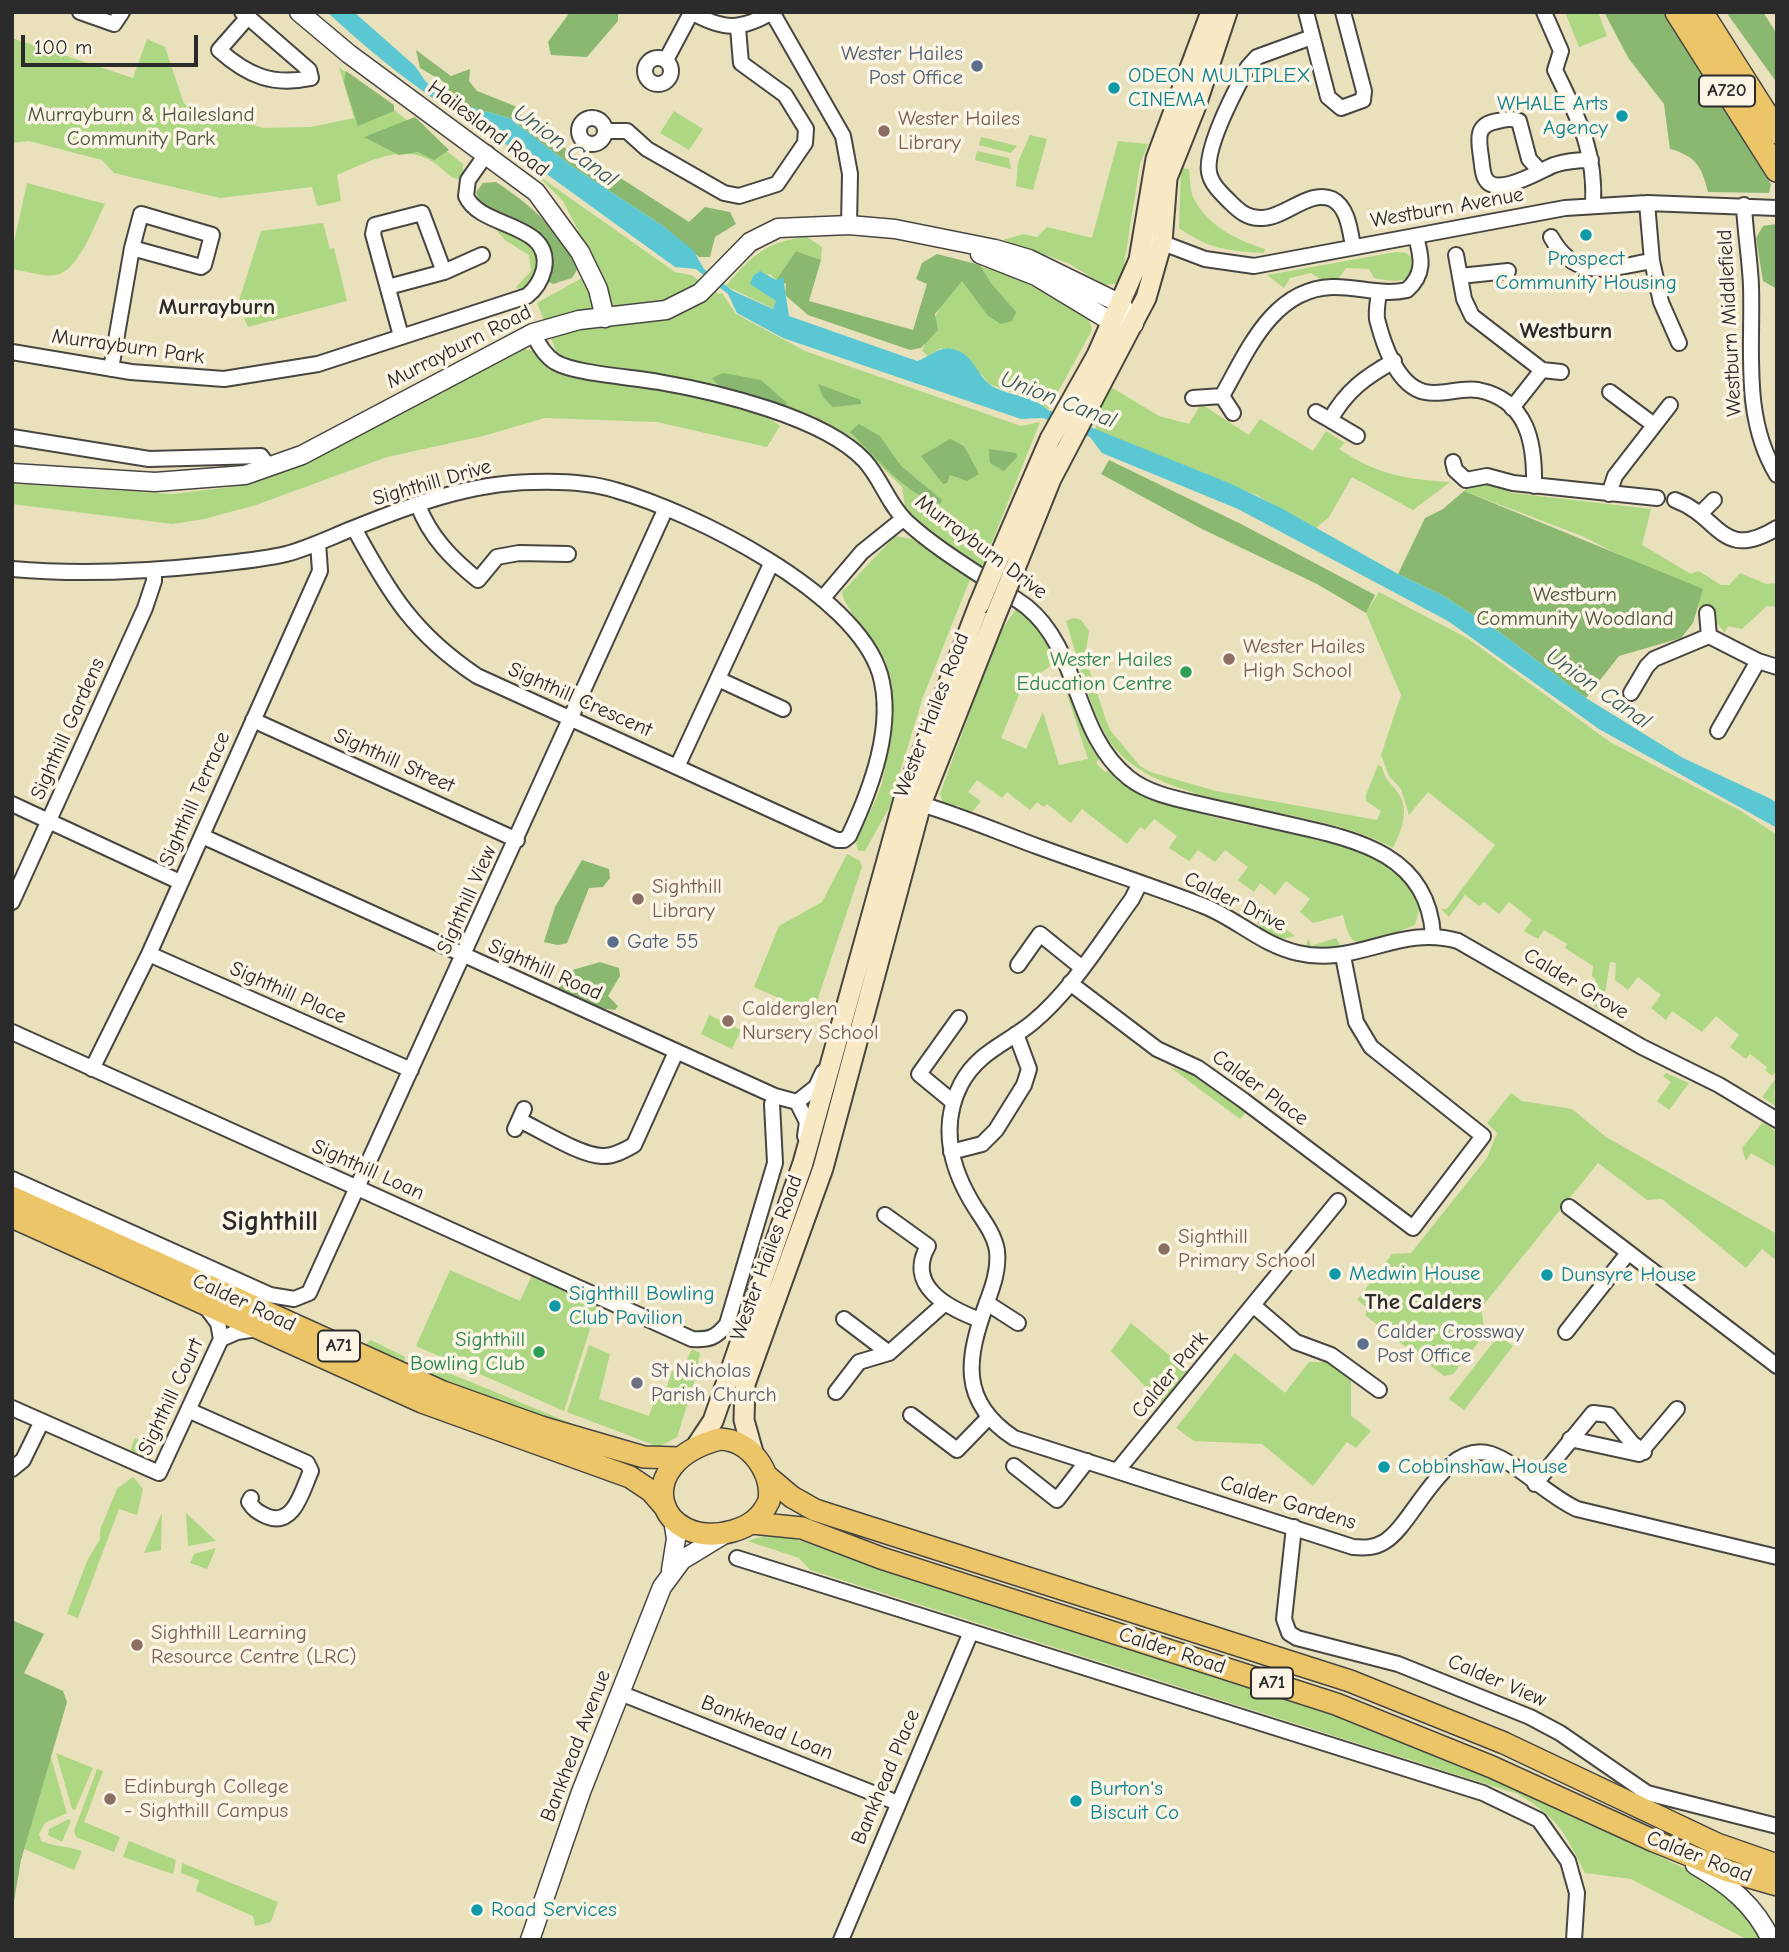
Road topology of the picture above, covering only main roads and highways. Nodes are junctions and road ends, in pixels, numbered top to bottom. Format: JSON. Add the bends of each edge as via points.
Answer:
{"nodes":[{"id":1,"x":1211,"y":12,"type":"edge"},
{"id":2,"x":1227,"y":12,"type":"edge"},
{"id":3,"x":1677,"y":12,"type":"edge"},
{"id":4,"x":1700,"y":12,"type":"edge"},
{"id":5,"x":1777,"y":132,"type":"edge"},
{"id":6,"x":1777,"y":170,"type":"edge"},
{"id":7,"x":1153,"y":240,"type":"junction"},
{"id":8,"x":1079,"y":407,"type":"junction"},
{"id":9,"x":1007,"y":562,"type":"junction"},
{"id":10,"x":913,"y":801,"type":"junction"},
{"id":11,"x":12,"y":1197,"type":"edge"},
{"id":12,"x":12,"y":1217,"type":"edge"},
{"id":13,"x":687,"y":1453,"type":"junction"},
{"id":14,"x":754,"y":1456,"type":"junction"},
{"id":15,"x":767,"y":1476,"type":"junction"},
{"id":16,"x":669,"y":1513,"type":"junction"},
{"id":17,"x":752,"y":1524,"type":"junction"},
{"id":18,"x":1777,"y":1865,"type":"edge"},
{"id":19,"x":1777,"y":1885,"type":"edge"}],
"edges":[{"from":1,"to":7,"type":"main road","name":"Wester Hailes Road","via":[[1156,159]]},
{"from":2,"to":7,"type":"main road","name":"Wester Hailes Road","via":[[1167,178]]},
{"from":3,"to":6,"type":"highway","number":"A720"},
{"from":4,"to":5,"type":"highway","number":"A720"},
{"from":7,"to":8,"type":"main road","name":"Wester Hailes Road","via":[[1139,260]]},
{"from":7,"to":8,"type":"main road","name":"Wester Hailes Road","via":[[1156,271],[1135,324]]},
{"from":8,"to":9,"type":"main road","name":"Wester Hailes Road","via":[[1058,443]]},
{"from":9,"to":10,"type":"main road","name":"Wester Hailes Road","bridge":true,"via":[[995,617]]},
{"from":9,"to":10,"type":"main road","name":"Wester Hailes Road","bridge":true,"via":[[979,605]]},
{"from":10,"to":13,"type":"main road","name":"Wester Hailes Road","via":[[803,1163],[713,1421]]},
{"from":10,"to":14,"type":"main road","name":"Wester Hailes Road","via":[[827,1156],[746,1384],[744,1420]]},
{"from":11,"to":13,"type":"main road","name":"Calder Road","number":"A71","via":[[443,1392],[643,1457]]},
{"from":12,"to":16,"type":"main road","name":"Calder Road","number":"A71","via":[[433,1406],[629,1477],[651,1491]]},
{"from":13,"to":14,"type":"main road","number":"A71","via":[[728,1439]]},
{"from":13,"to":16,"type":"main road","via":[[670,1467],[662,1485]]},
{"from":14,"to":15,"type":"main road","number":"A71"},
{"from":15,"to":17,"type":"main road","via":[[769,1501]]},
{"from":15,"to":18,"type":"main road","name":"Calder Road","number":"A71","via":[[815,1510],[1407,1702],[1717,1844]]},
{"from":16,"to":17,"type":"main road","number":"A71","via":[[696,1533],[726,1533]]},
{"from":17,"to":19,"type":"main road","name":"Calder Road","number":"A71","via":[[802,1528],[881,1558],[1336,1704],[1492,1766],[1654,1841]]}]}
